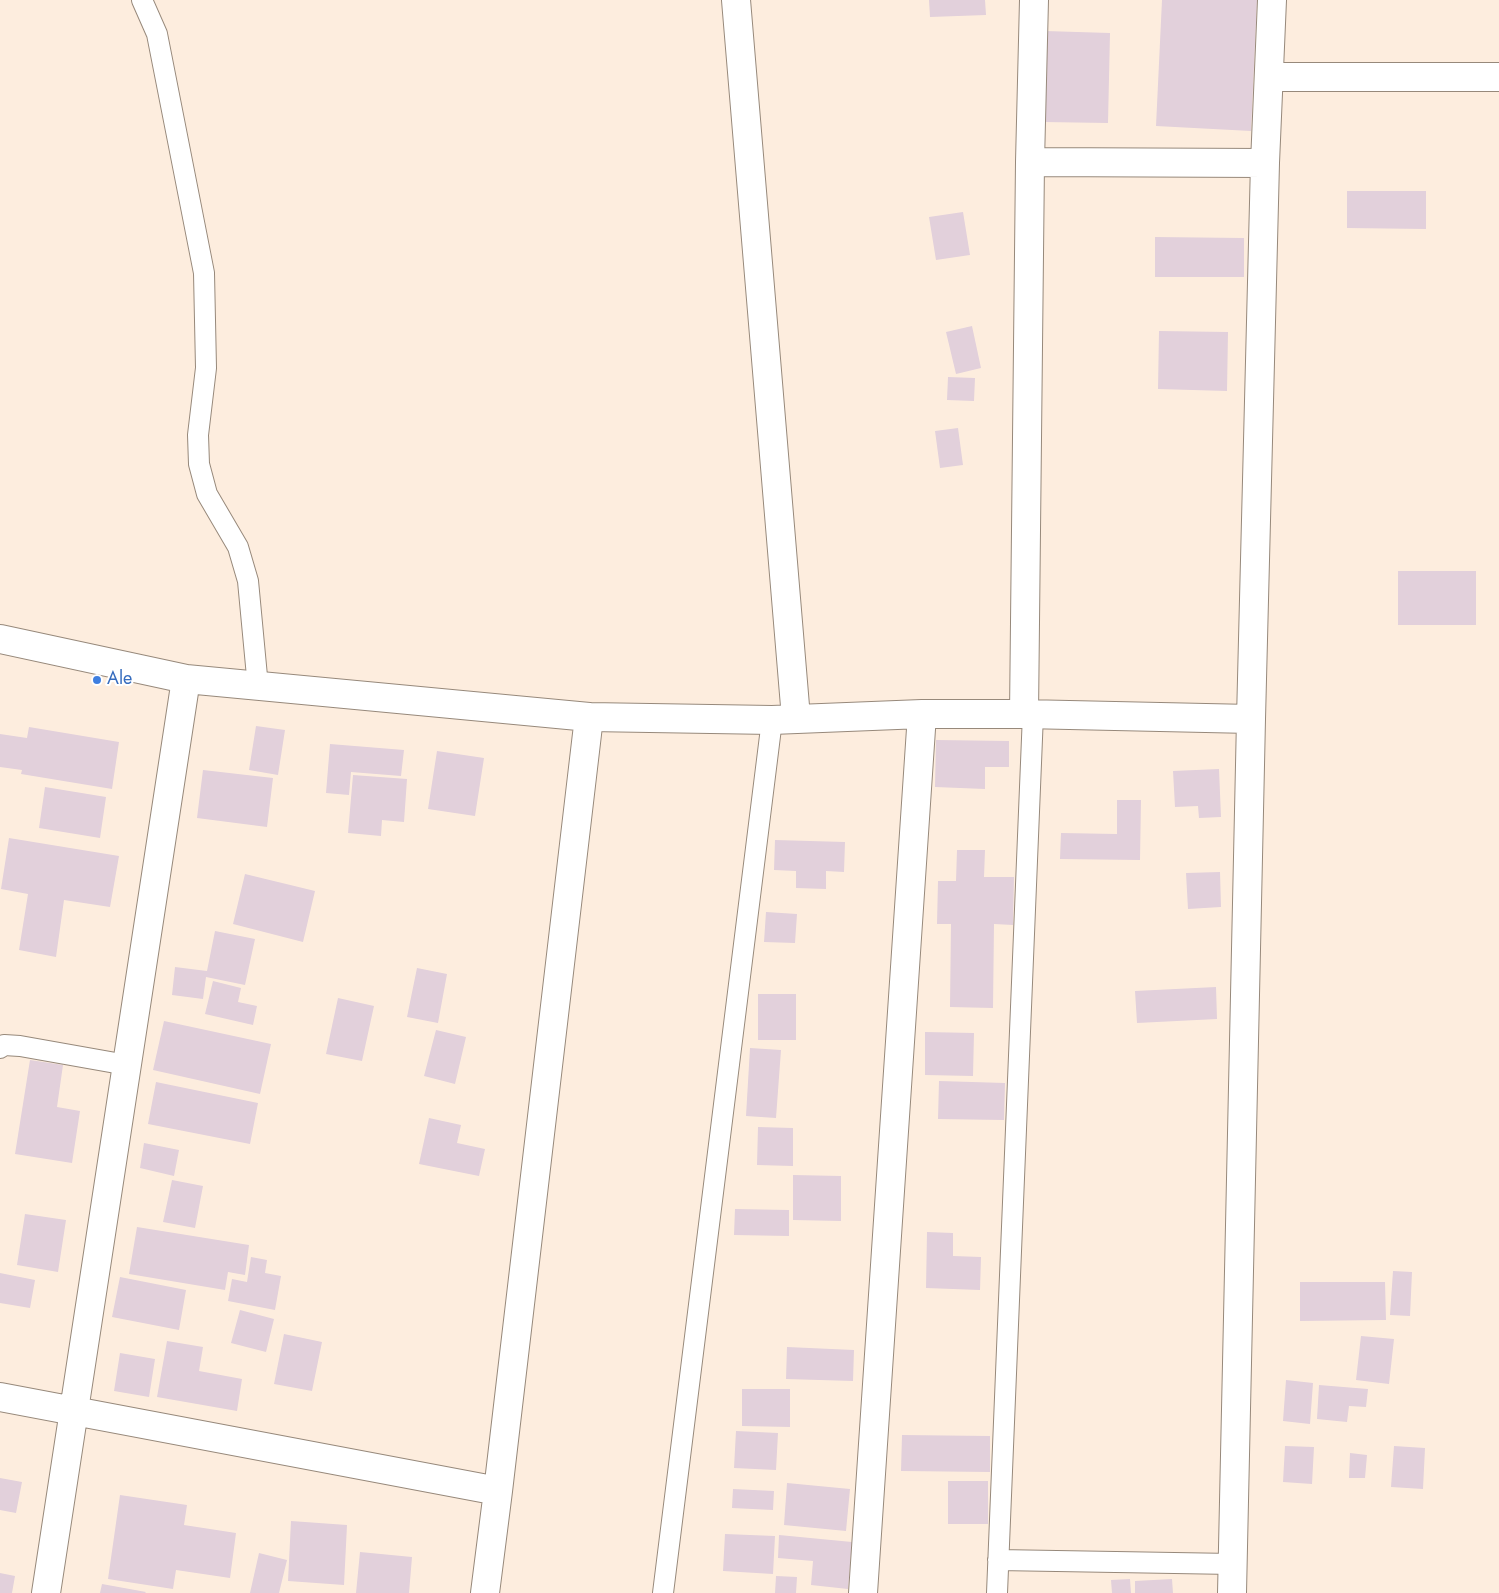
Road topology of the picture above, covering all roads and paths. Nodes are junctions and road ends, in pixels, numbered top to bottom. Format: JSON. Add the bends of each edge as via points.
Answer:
{"nodes":[{"id":1,"x":142,"y":0,"type":"edge"},
{"id":2,"x":736,"y":0,"type":"edge"},
{"id":3,"x":1034,"y":0,"type":"edge"},
{"id":4,"x":1272,"y":0,"type":"edge"},
{"id":5,"x":1499,"y":77,"type":"edge"},
{"id":6,"x":1270,"y":78,"type":"junction"},
{"id":7,"x":1030,"y":162,"type":"junction"},
{"id":8,"x":1265,"y":163,"type":"junction"},
{"id":9,"x":0,"y":639,"type":"edge"},
{"id":10,"x":186,"y":679,"type":"junction"},
{"id":11,"x":258,"y":687,"type":"junction"},
{"id":12,"x":922,"y":714,"type":"junction"},
{"id":13,"x":1028,"y":714,"type":"junction"},
{"id":14,"x":589,"y":717,"type":"junction"},
{"id":15,"x":784,"y":719,"type":"junction"},
{"id":16,"x":1251,"y":719,"type":"junction"},
{"id":17,"x":0,"y":1048,"type":"edge"},
{"id":18,"x":127,"y":1065,"type":"junction"},
{"id":19,"x":0,"y":1397,"type":"edge"},
{"id":20,"x":74,"y":1411,"type":"junction"},
{"id":21,"x":498,"y":1491,"type":"junction"},
{"id":22,"x":998,"y":1560,"type":"junction"},
{"id":23,"x":1233,"y":1564,"type":"junction"},
{"id":24,"x":46,"y":1593,"type":"edge"},
{"id":25,"x":485,"y":1593,"type":"edge"},
{"id":26,"x":663,"y":1593,"type":"edge"},
{"id":27,"x":864,"y":1593,"type":"edge"},
{"id":28,"x":997,"y":1593,"type":"edge"},
{"id":29,"x":1232,"y":1593,"type":"edge"}],
"edges":[{"from":1,"to":11,"type":"lane","via":[[157,34],[204,273],[206,368],[198,435],[199,464],[207,494],[238,546],[248,581]]},
{"from":2,"to":15,"type":"street"},
{"from":3,"to":7,"type":"street"},
{"from":4,"to":6,"type":"street"},
{"from":5,"to":6,"type":"street"},
{"from":6,"to":8,"type":"street"},
{"from":7,"to":8,"type":"street"},
{"from":7,"to":13,"type":"street"},
{"from":8,"to":16,"type":"street"},
{"from":9,"to":10,"type":"street"},
{"from":10,"to":11,"type":"street"},
{"from":10,"to":18,"type":"street"},
{"from":11,"to":14,"type":"street"},
{"from":12,"to":13,"type":"street"},
{"from":12,"to":15,"type":"street"},
{"from":12,"to":27,"type":"street"},
{"from":13,"to":16,"type":"street"},
{"from":13,"to":22,"type":"lane"},
{"from":14,"to":15,"type":"street"},
{"from":14,"to":21,"type":"street"},
{"from":15,"to":26,"type":"lane"},
{"from":16,"to":23,"type":"street"},
{"from":17,"to":18,"type":"lane","via":[[4,1045],[20,1046]]},
{"from":18,"to":20,"type":"street"},
{"from":19,"to":20,"type":"street"},
{"from":20,"to":21,"type":"street"},
{"from":20,"to":24,"type":"street"},
{"from":21,"to":25,"type":"street"},
{"from":22,"to":23,"type":"lane"},
{"from":22,"to":28,"type":"lane"},
{"from":23,"to":29,"type":"street"}]}
